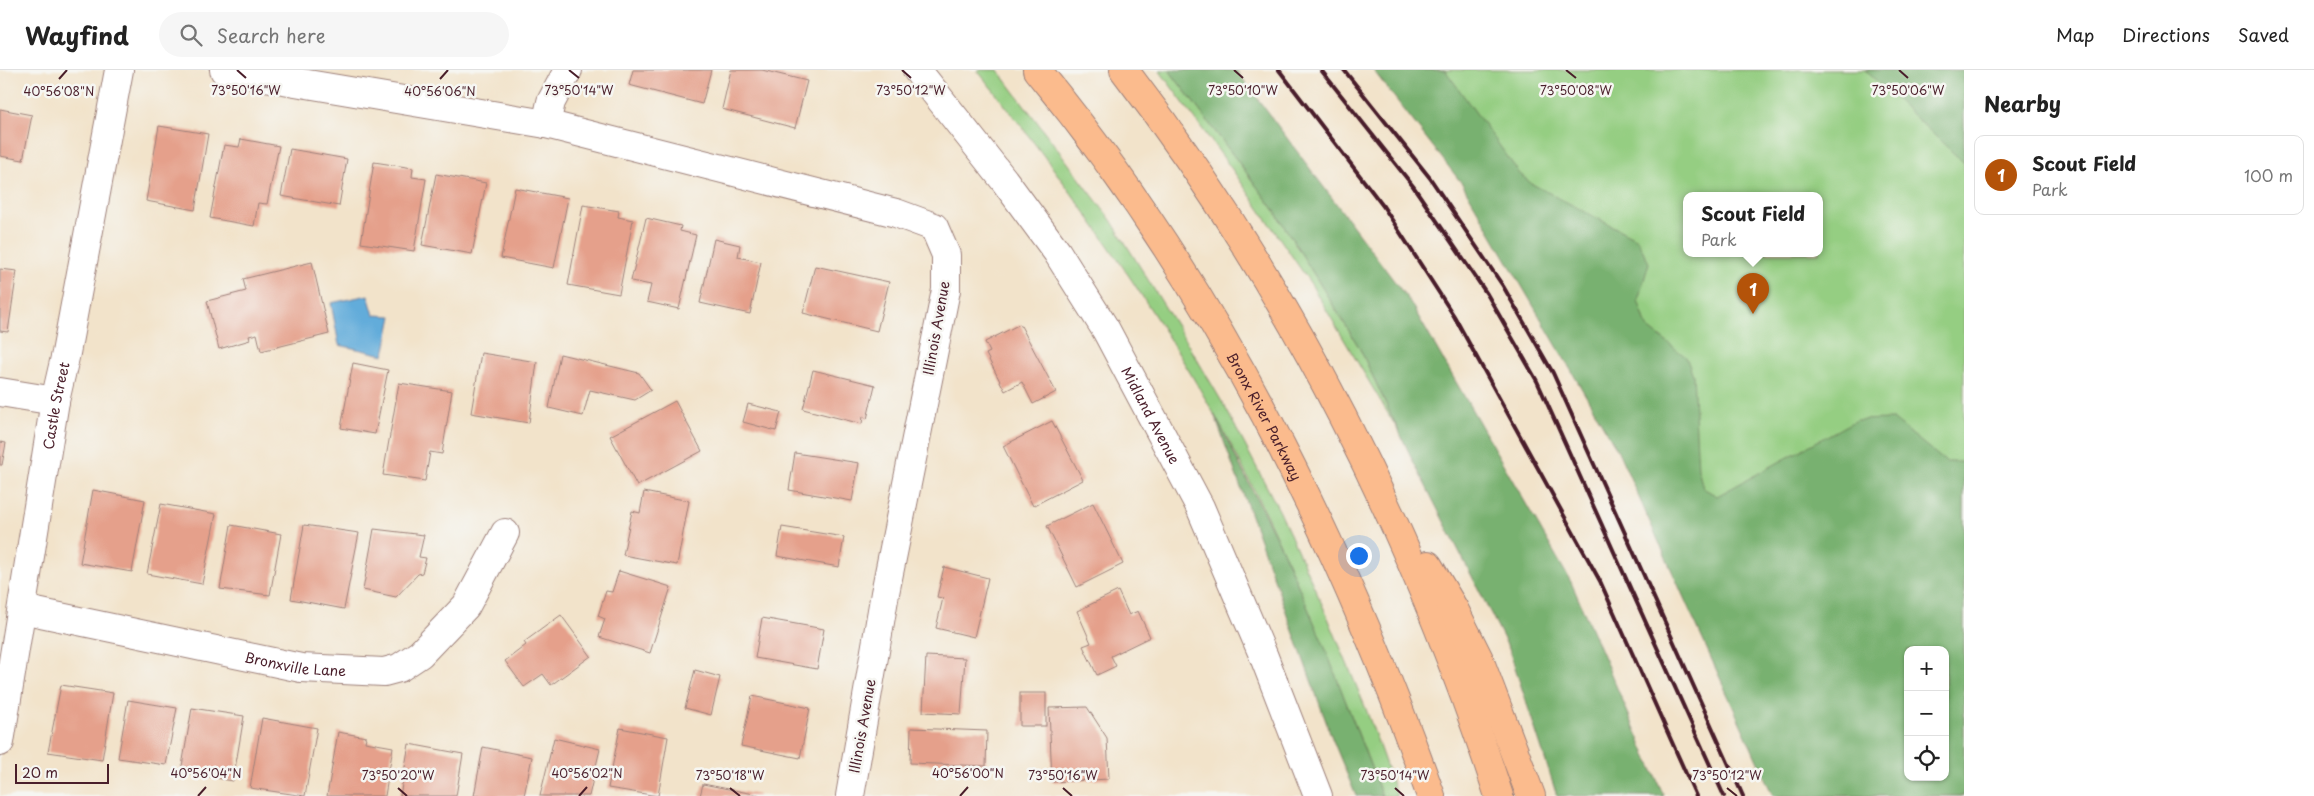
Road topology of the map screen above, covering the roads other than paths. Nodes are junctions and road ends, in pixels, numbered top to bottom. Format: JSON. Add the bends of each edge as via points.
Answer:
{"nodes":[{"id":1,"x":119,"y":70,"type":"edge"},
{"id":2,"x":224,"y":70,"type":"edge"},
{"id":3,"x":568,"y":70,"type":"edge"},
{"id":4,"x":917,"y":70,"type":"edge"},
{"id":5,"x":1037,"y":70,"type":"edge"},
{"id":6,"x":1124,"y":70,"type":"edge"},
{"id":7,"x":546,"y":124,"type":"junction"},
{"id":8,"x":0,"y":392,"type":"edge"},
{"id":9,"x":55,"y":401,"type":"junction"},
{"id":10,"x":1364,"y":459,"type":"junction"},
{"id":11,"x":506,"y":533,"type":"dead end"},
{"id":12,"x":22,"y":609,"type":"junction"},
{"id":13,"x":0,"y":742,"type":"edge"},
{"id":14,"x":850,"y":796,"type":"edge"},
{"id":15,"x":1318,"y":796,"type":"edge"},
{"id":16,"x":1431,"y":796,"type":"edge"},
{"id":17,"x":1499,"y":796,"type":"edge"},
{"id":18,"x":1531,"y":796,"type":"edge"}],
"edges":[{"from":1,"to":9,"type":"street","name":"Castle Street"},
{"from":2,"to":7,"type":"street","name":"Illinois Avenue"},
{"from":3,"to":7,"type":"street","via":[[551,102]]},
{"from":4,"to":15,"type":"street","name":"Midland Avenue","via":[[1057,252],[1106,330],[1200,507],[1264,657]]},
{"from":5,"to":16,"type":"highway","name":"Bronx River Parkway","via":[[1146,218],[1258,402],[1310,502],[1359,608]]},
{"from":6,"to":10,"type":"highway","via":[[1207,186],[1264,276],[1326,383]]},
{"from":7,"to":14,"type":"street","name":"Illinois Avenue","via":[[896,213],[934,227],[946,255],[946,290],[885,593]]},
{"from":8,"to":9,"type":"street"},
{"from":9,"to":12,"type":"street","name":"Castle Street"},
{"from":10,"to":17,"type":"highway","via":[[1444,639]]},
{"from":10,"to":18,"type":"highway","via":[[1467,634]]},
{"from":11,"to":12,"type":"street","name":"Bronxville Lane","via":[[466,606],[420,654],[399,668],[384,672],[301,668]]},
{"from":12,"to":13,"type":"street","name":"Castle Street"}]}
